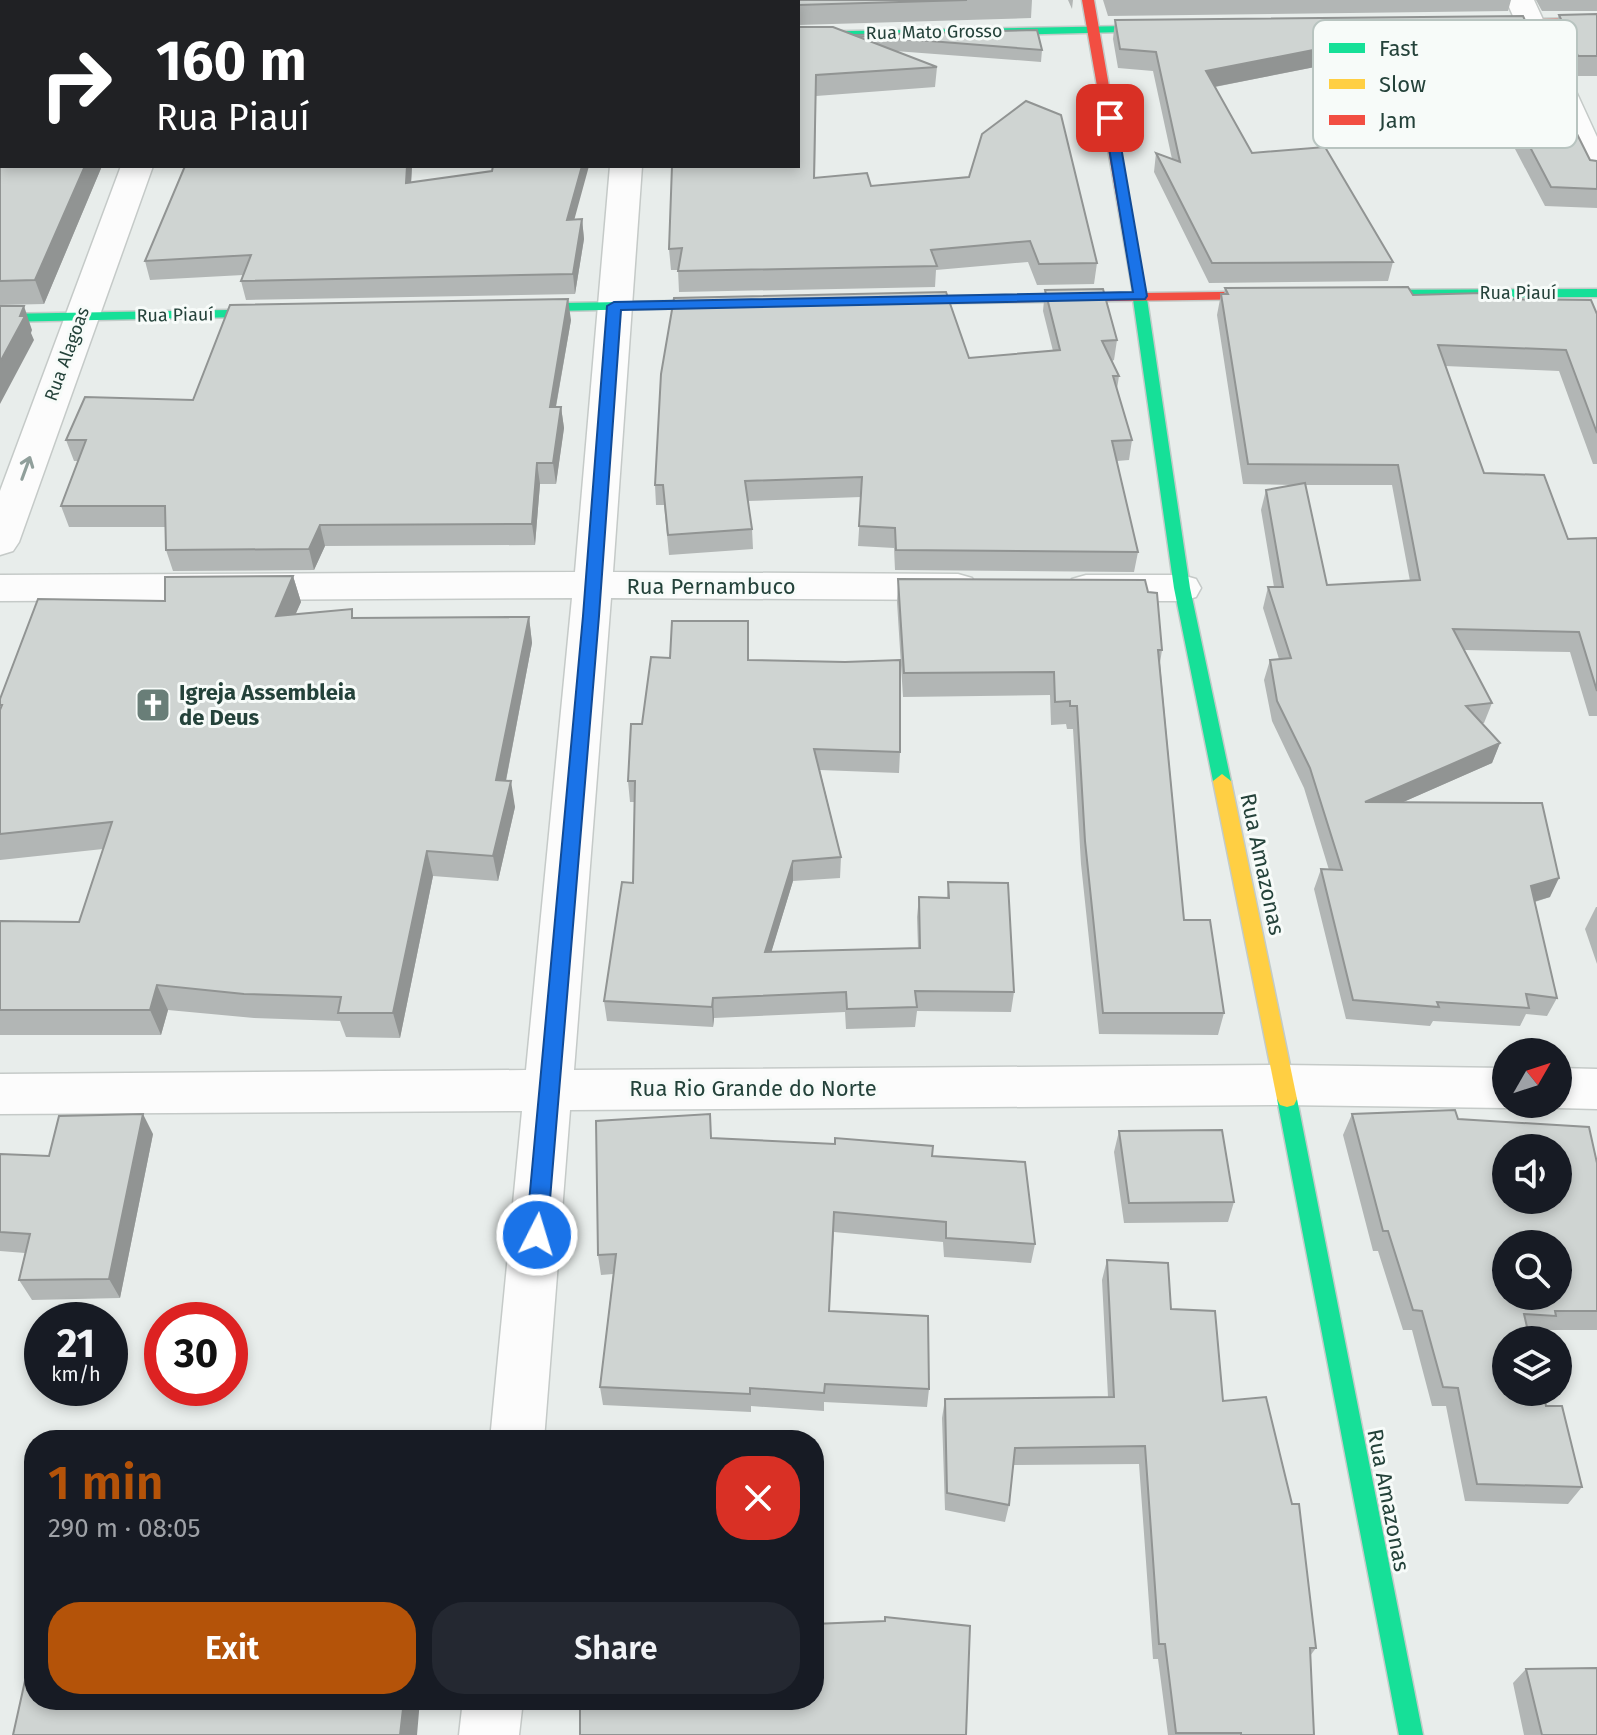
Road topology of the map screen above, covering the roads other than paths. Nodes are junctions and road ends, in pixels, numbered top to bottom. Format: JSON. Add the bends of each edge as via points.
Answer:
{"nodes":[{"id":1,"x":1088,"y":0,"type":"edge"},
{"id":2,"x":1525,"y":12,"type":"edge"},
{"id":3,"x":1477,"y":20,"type":"edge"},
{"id":4,"x":1597,"y":22,"type":"edge"},
{"id":5,"x":1095,"y":28,"type":"junction"},
{"id":6,"x":1142,"y":28,"type":"edge"},
{"id":7,"x":800,"y":36,"type":"edge"},
{"id":8,"x":1577,"y":127,"type":"edge"},
{"id":9,"x":136,"y":168,"type":"edge"},
{"id":10,"x":626,"y":168,"type":"edge"},
{"id":11,"x":1597,"y":171,"type":"edge"},
{"id":12,"x":1597,"y":293,"type":"edge"},
{"id":13,"x":1298,"y":295,"type":"edge"},
{"id":14,"x":1329,"y":295,"type":"edge"},
{"id":15,"x":1140,"y":296,"type":"junction"},
{"id":16,"x":869,"y":301,"type":"edge"},
{"id":17,"x":757,"y":304,"type":"edge"},
{"id":18,"x":614,"y":306,"type":"junction"},
{"id":19,"x":488,"y":309,"type":"edge"},
{"id":20,"x":300,"y":313,"type":"edge"},
{"id":21,"x":80,"y":317,"type":"junction"},
{"id":22,"x":0,"y":318,"type":"edge"},
{"id":23,"x":0,"y":542,"type":"edge"},
{"id":24,"x":593,"y":585,"type":"junction"},
{"id":25,"x":991,"y":587,"type":"edge"},
{"id":26,"x":0,"y":588,"type":"edge"},
{"id":27,"x":1055,"y":588,"type":"edge"},
{"id":28,"x":1182,"y":588,"type":"junction"},
{"id":29,"x":1284,"y":1085,"type":"junction"},
{"id":30,"x":1492,"y":1088,"type":"edge"},
{"id":31,"x":1572,"y":1088,"type":"edge"},
{"id":32,"x":550,"y":1089,"type":"junction"},
{"id":33,"x":1597,"y":1089,"type":"edge"},
{"id":34,"x":0,"y":1094,"type":"edge"},
{"id":35,"x":518,"y":1430,"type":"edge"},
{"id":36,"x":492,"y":1710,"type":"edge"},
{"id":37,"x":489,"y":1735,"type":"edge"},
{"id":38,"x":1411,"y":1735,"type":"edge"}],
"edges":[{"from":1,"to":5,"type":"street","name":"Rua Amazonas"},
{"from":2,"to":3,"type":"street"},
{"from":2,"to":4,"type":"street"},
{"from":5,"to":6,"type":"street","name":"Rua Mato Grosso"},
{"from":5,"to":7,"type":"street","name":"Rua Mato Grosso"},
{"from":5,"to":15,"type":"street","name":"Rua Amazonas"},
{"from":8,"to":11,"type":"street"},
{"from":9,"to":21,"type":"street","name":"Rua Alagoas"},
{"from":10,"to":18,"type":"street"},
{"from":12,"to":14,"type":"street","name":"Rua Piauí"},
{"from":13,"to":15,"type":"street"},
{"from":15,"to":16,"type":"street"},
{"from":15,"to":28,"type":"street","name":"Rua Amazonas"},
{"from":17,"to":18,"type":"street"},
{"from":18,"to":19,"type":"street"},
{"from":18,"to":24,"type":"street"},
{"from":20,"to":21,"type":"street","name":"Rua Piauí"},
{"from":21,"to":22,"type":"street","name":"Rua Piauí"},
{"from":23,"to":21,"type":"street","name":"Rua Alagoas","one_way":true},
{"from":24,"to":25,"type":"street","name":"Rua Pernambuco"},
{"from":24,"to":26,"type":"street","name":"Rua Pernambuco"},
{"from":24,"to":32,"type":"street"},
{"from":27,"to":28,"type":"street"},
{"from":28,"to":29,"type":"street","name":"Rua Amazonas"},
{"from":29,"to":30,"type":"street","name":"Rua Rio Grande do Norte"},
{"from":29,"to":32,"type":"street","name":"Rua Rio Grande do Norte"},
{"from":29,"to":38,"type":"street","name":"Rua Amazonas"},
{"from":31,"to":33,"type":"street"},
{"from":32,"to":34,"type":"street","name":"Rua Rio Grande do Norte"},
{"from":32,"to":35,"type":"street"},
{"from":36,"to":37,"type":"street"}]}
